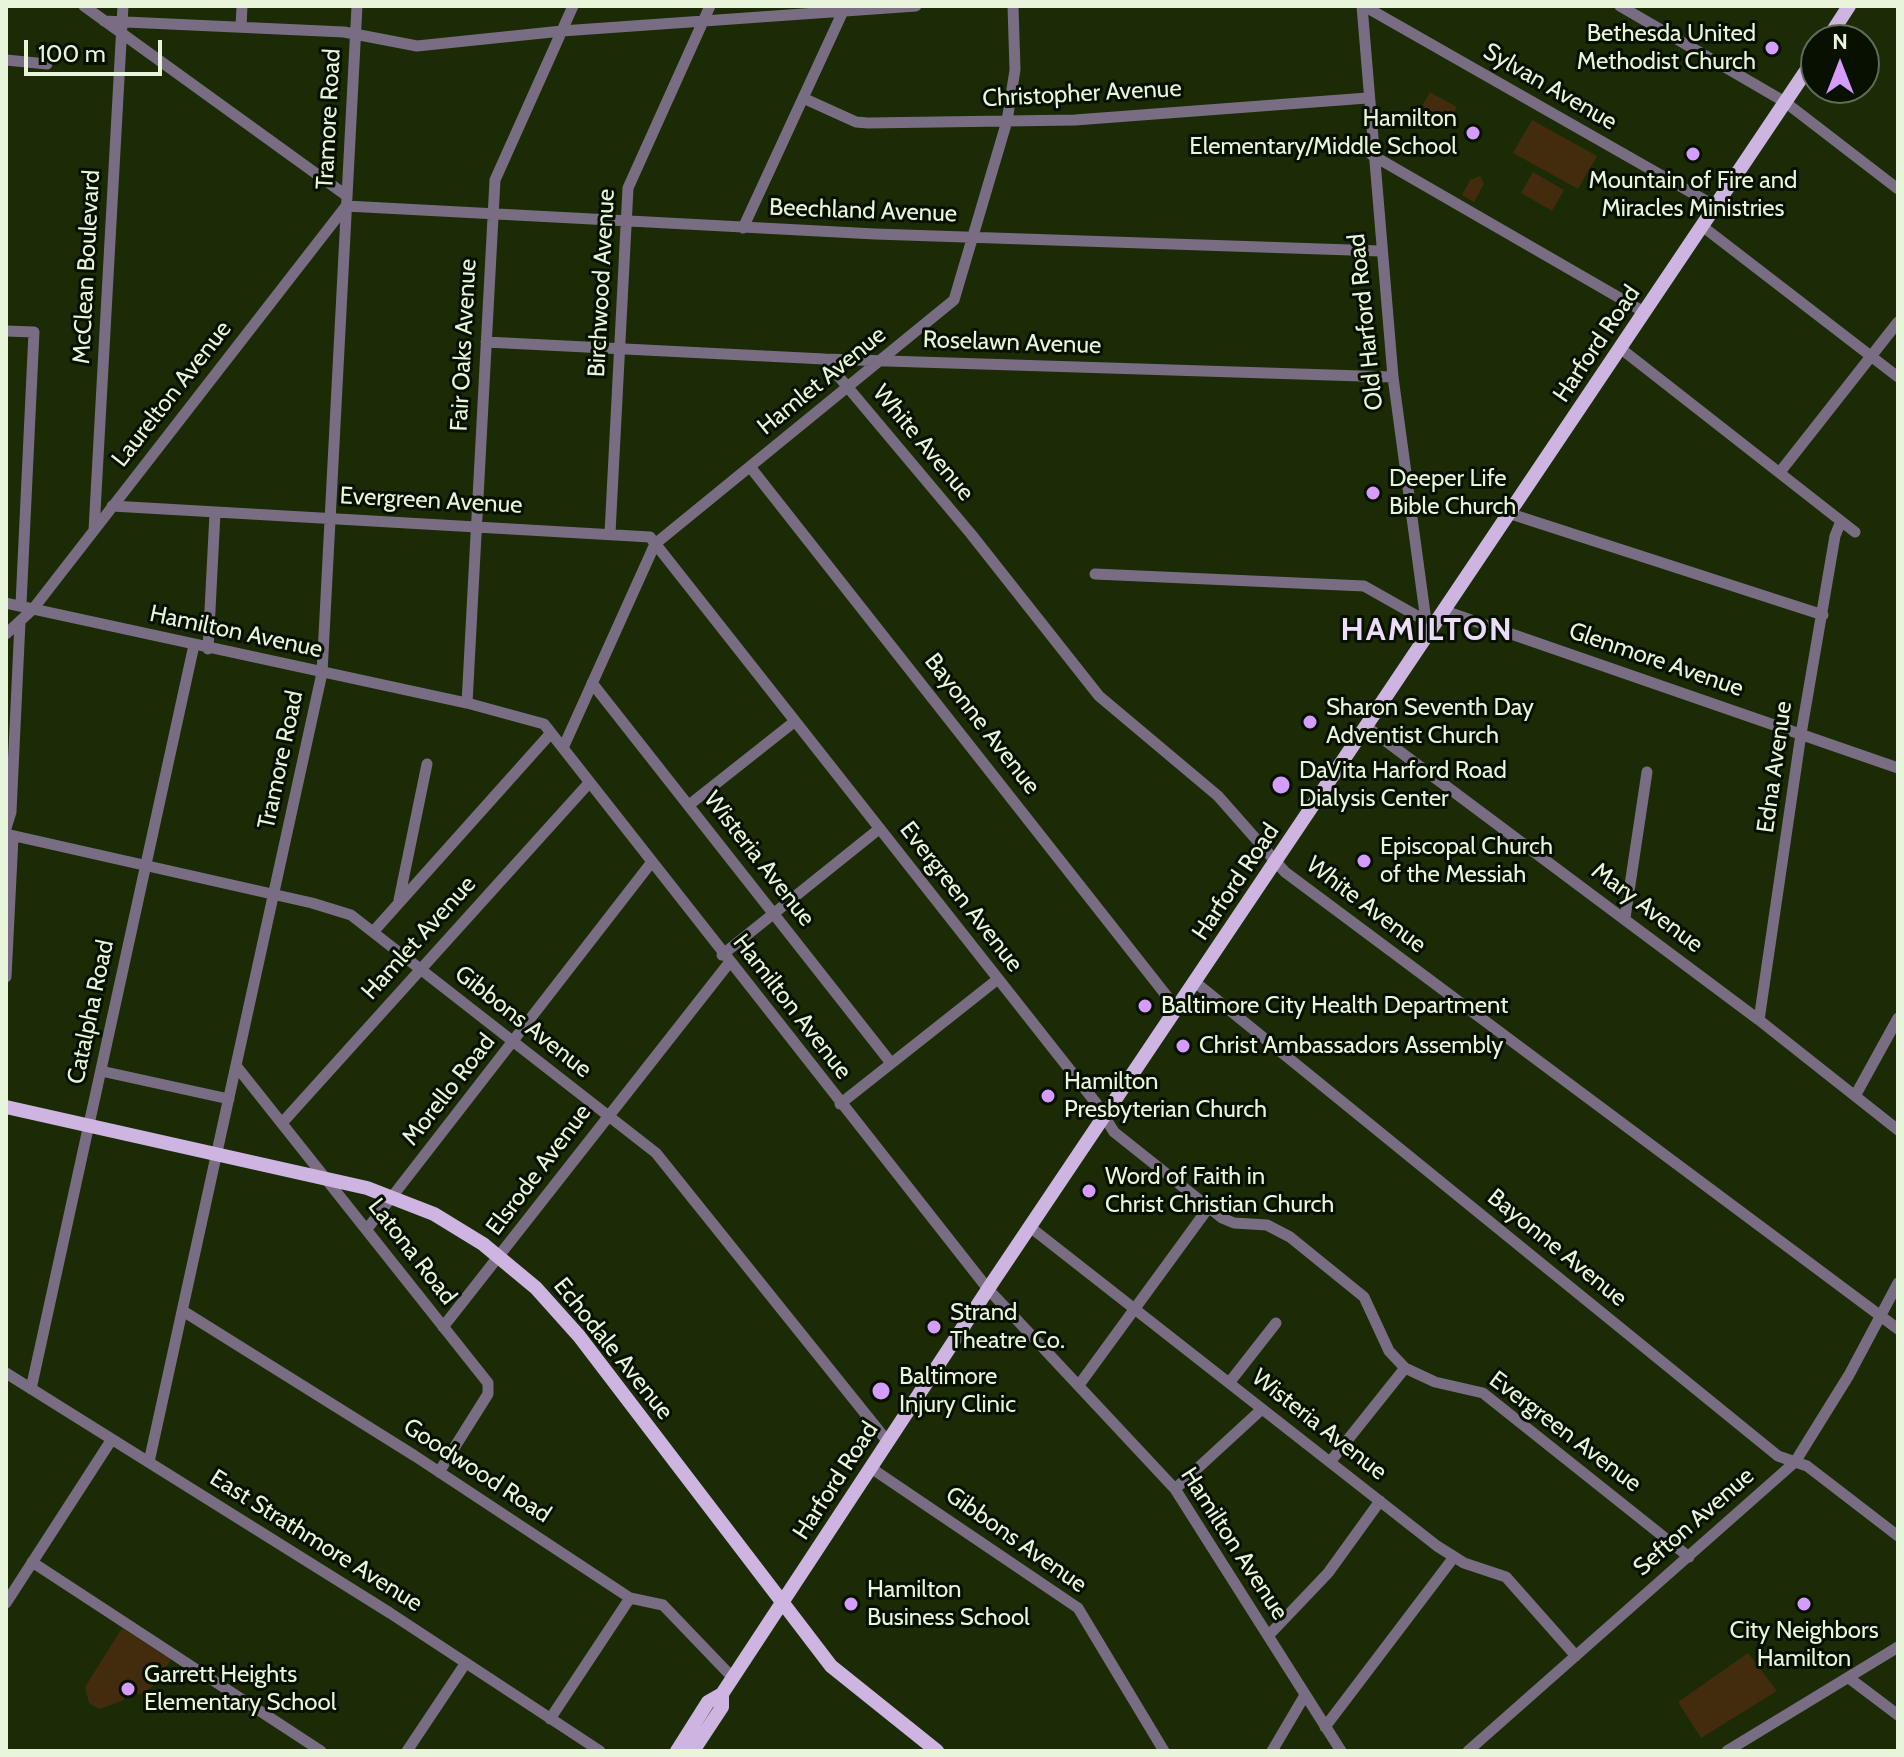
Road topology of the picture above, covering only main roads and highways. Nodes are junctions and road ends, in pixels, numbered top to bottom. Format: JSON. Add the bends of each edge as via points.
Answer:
{"nodes":[{"id":1,"x":1849,"y":6,"type":"edge"},
{"id":2,"x":1837,"y":24,"type":"edge"},
{"id":3,"x":1800,"y":80,"type":"edge"},
{"id":4,"x":6,"y":1107,"type":"edge"},
{"id":5,"x":783,"y":1602,"type":"junction"},
{"id":6,"x":722,"y":1694,"type":"junction"},
{"id":7,"x":677,"y":1751,"type":"edge"},
{"id":8,"x":693,"y":1751,"type":"edge"},
{"id":9,"x":937,"y":1751,"type":"edge"}],
"edges":[{"from":1,"to":2,"type":"main road"},
{"from":3,"to":5,"type":"main road","name":"Harford Road","via":[[1511,514],[1445,611],[1429,625],[1367,727]]},
{"from":4,"to":5,"type":"main road","name":"Echodale Avenue","via":[[326,1178],[394,1197],[457,1227],[536,1288],[579,1336]]},
{"from":5,"to":6,"type":"main road","name":"Harford Road"},
{"from":5,"to":9,"type":"main road","name":"Echodale Avenue","via":[[831,1666]]},
{"from":6,"to":7,"type":"main road","name":"Harford Road","via":[[708,1702]]},
{"from":6,"to":8,"type":"main road","name":"Harford Road","via":[[722,1707]]}]}
